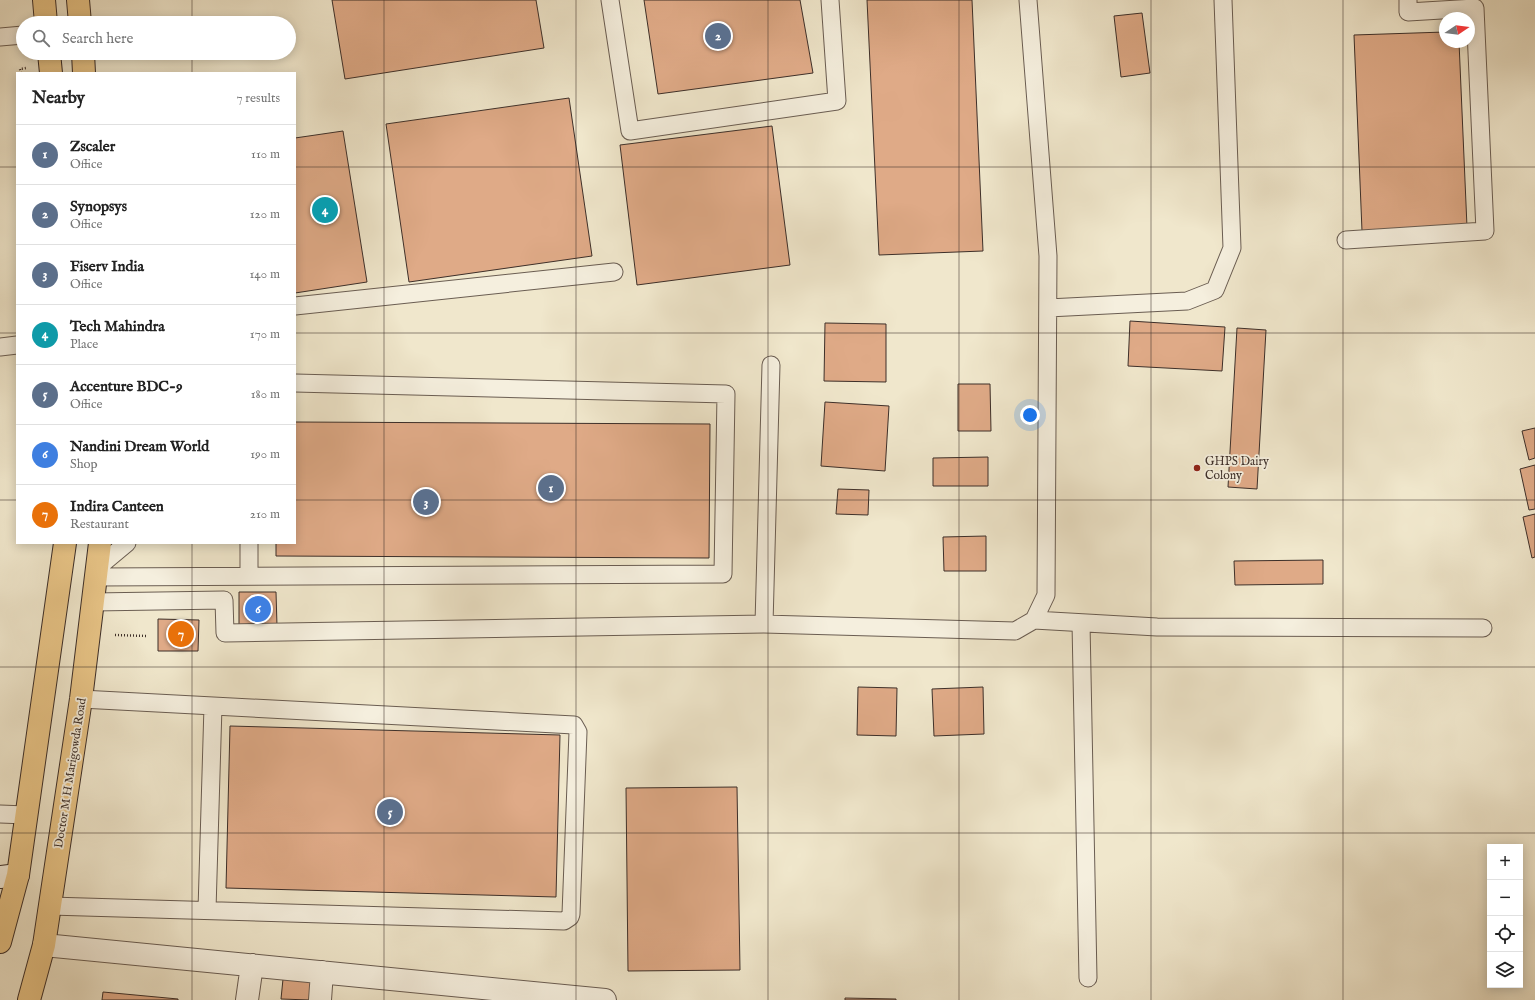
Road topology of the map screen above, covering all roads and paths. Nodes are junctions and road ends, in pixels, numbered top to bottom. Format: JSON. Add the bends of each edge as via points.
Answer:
{"nodes":[{"id":1,"x":44,"y":0,"type":"edge"},
{"id":2,"x":78,"y":0,"type":"edge"},
{"id":3,"x":610,"y":0,"type":"edge"},
{"id":4,"x":830,"y":0,"type":"edge"},
{"id":5,"x":1028,"y":0,"type":"edge"},
{"id":6,"x":1223,"y":0,"type":"edge"},
{"id":7,"x":1408,"y":0,"type":"edge"},
{"id":8,"x":45,"y":16,"type":"edge"},
{"id":9,"x":79,"y":16,"type":"edge"},
{"id":10,"x":16,"y":36,"type":"edge"},
{"id":11,"x":0,"y":37,"type":"edge"},
{"id":12,"x":50,"y":60,"type":"edge"},
{"id":13,"x":83,"y":60,"type":"edge"},
{"id":14,"x":20,"y":69,"type":"dead end"},
{"id":15,"x":21,"y":72,"type":"edge"},
{"id":16,"x":51,"y":72,"type":"edge"},
{"id":17,"x":84,"y":72,"type":"edge"},
{"id":18,"x":1346,"y":240,"type":"dead end"},
{"id":19,"x":614,"y":272,"type":"dead end"},
{"id":20,"x":296,"y":306,"type":"edge"},
{"id":21,"x":1048,"y":308,"type":"junction"},
{"id":22,"x":16,"y":345,"type":"edge"},
{"id":23,"x":0,"y":347,"type":"edge"},
{"id":24,"x":771,"y":365,"type":"dead end"},
{"id":25,"x":296,"y":383,"type":"edge"},
{"id":26,"x":66,"y":544,"type":"edge"},
{"id":27,"x":100,"y":544,"type":"edge"},
{"id":28,"x":126,"y":544,"type":"edge"},
{"id":29,"x":249,"y":544,"type":"edge"},
{"id":30,"x":96,"y":573,"type":"junction"},
{"id":31,"x":249,"y":576,"type":"junction"},
{"id":32,"x":93,"y":602,"type":"junction"},
{"id":33,"x":1034,"y":620,"type":"junction"},
{"id":34,"x":1081,"y":623,"type":"junction"},
{"id":35,"x":764,"y":624,"type":"junction"},
{"id":36,"x":1483,"y":628,"type":"dead end"},
{"id":37,"x":89,"y":635,"type":"junction"},
{"id":38,"x":147,"y":636,"type":"dead end"},
{"id":39,"x":81,"y":699,"type":"junction"},
{"id":40,"x":214,"y":706,"type":"junction"},
{"id":41,"x":0,"y":814,"type":"edge"},
{"id":42,"x":26,"y":815,"type":"junction"},
{"id":43,"x":9,"y":876,"type":"edge"},
{"id":44,"x":50,"y":906,"type":"junction"},
{"id":45,"x":207,"y":910,"type":"junction"},
{"id":46,"x":0,"y":942,"type":"edge"},
{"id":47,"x":44,"y":945,"type":"junction"},
{"id":48,"x":252,"y":965,"type":"junction"},
{"id":49,"x":322,"y":972,"type":"junction"},
{"id":50,"x":1088,"y":978,"type":"dead end"},
{"id":51,"x":579,"y":999,"type":"edge"},
{"id":52,"x":29,"y":1000,"type":"edge"},
{"id":53,"x":247,"y":1000,"type":"edge"},
{"id":54,"x":320,"y":1000,"type":"edge"},
{"id":55,"x":605,"y":1000,"type":"edge"}],
"edges":[{"from":1,"to":8,"type":"main road"},
{"from":2,"to":9,"type":"main road"},
{"from":3,"to":4,"type":"lane","via":[[630,131],[837,101]]},
{"from":5,"to":21,"type":"lane","via":[[1048,256]]},
{"from":6,"to":21,"type":"lane","via":[[1232,248],[1216,290],[1187,301]]},
{"from":7,"to":18,"type":"lane","via":[[1408,12],[1475,8],[1485,231]]},
{"from":10,"to":11,"type":"lane"},
{"from":12,"to":16,"type":"main road"},
{"from":13,"to":17,"type":"main road"},
{"from":14,"to":15,"type":"path"},
{"from":19,"to":20,"type":"lane"},
{"from":21,"to":33,"type":"lane","via":[[1046,594]]},
{"from":22,"to":23,"type":"lane"},
{"from":24,"to":35,"type":"lane"},
{"from":25,"to":31,"type":"lane","via":[[726,394],[723,574]]},
{"from":26,"to":42,"type":"main road"},
{"from":27,"to":30,"type":"main road","name":"Doctor M H Marigowda Road"},
{"from":28,"to":30,"type":"lane"},
{"from":29,"to":31,"type":"lane"},
{"from":30,"to":31,"type":"lane"},
{"from":30,"to":32,"type":"main road","name":"Doctor M H Marigowda Road"},
{"from":32,"to":35,"type":"lane","via":[[224,600],[225,633]]},
{"from":32,"to":37,"type":"main road","name":"Doctor M H Marigowda Road"},
{"from":33,"to":34,"type":"lane"},
{"from":33,"to":35,"type":"lane","via":[[1015,632]]},
{"from":34,"to":36,"type":"lane","via":[[1157,627]]},
{"from":34,"to":50,"type":"lane"},
{"from":37,"to":38,"type":"path"},
{"from":37,"to":39,"type":"main road","name":"Doctor M H Marigowda Road"},
{"from":39,"to":40,"type":"lane"},
{"from":39,"to":44,"type":"main road","name":"Doctor M H Marigowda Road"},
{"from":40,"to":45,"type":"lane"},
{"from":40,"to":45,"type":"lane","via":[[574,725],[577,726],[578,732],[571,914],[564,921]]},
{"from":41,"to":42,"type":"lane"},
{"from":42,"to":43,"type":"main road"},
{"from":43,"to":46,"type":"main road"},
{"from":44,"to":45,"type":"lane"},
{"from":44,"to":47,"type":"main road","name":"Doctor M H Marigowda Road"},
{"from":47,"to":48,"type":"street"},
{"from":47,"to":52,"type":"main road","name":"Doctor M H Marigowda Road"},
{"from":48,"to":49,"type":"street"},
{"from":48,"to":53,"type":"street"},
{"from":49,"to":51,"type":"street"},
{"from":49,"to":54,"type":"street"},
{"from":51,"to":55,"type":"street"}]}
